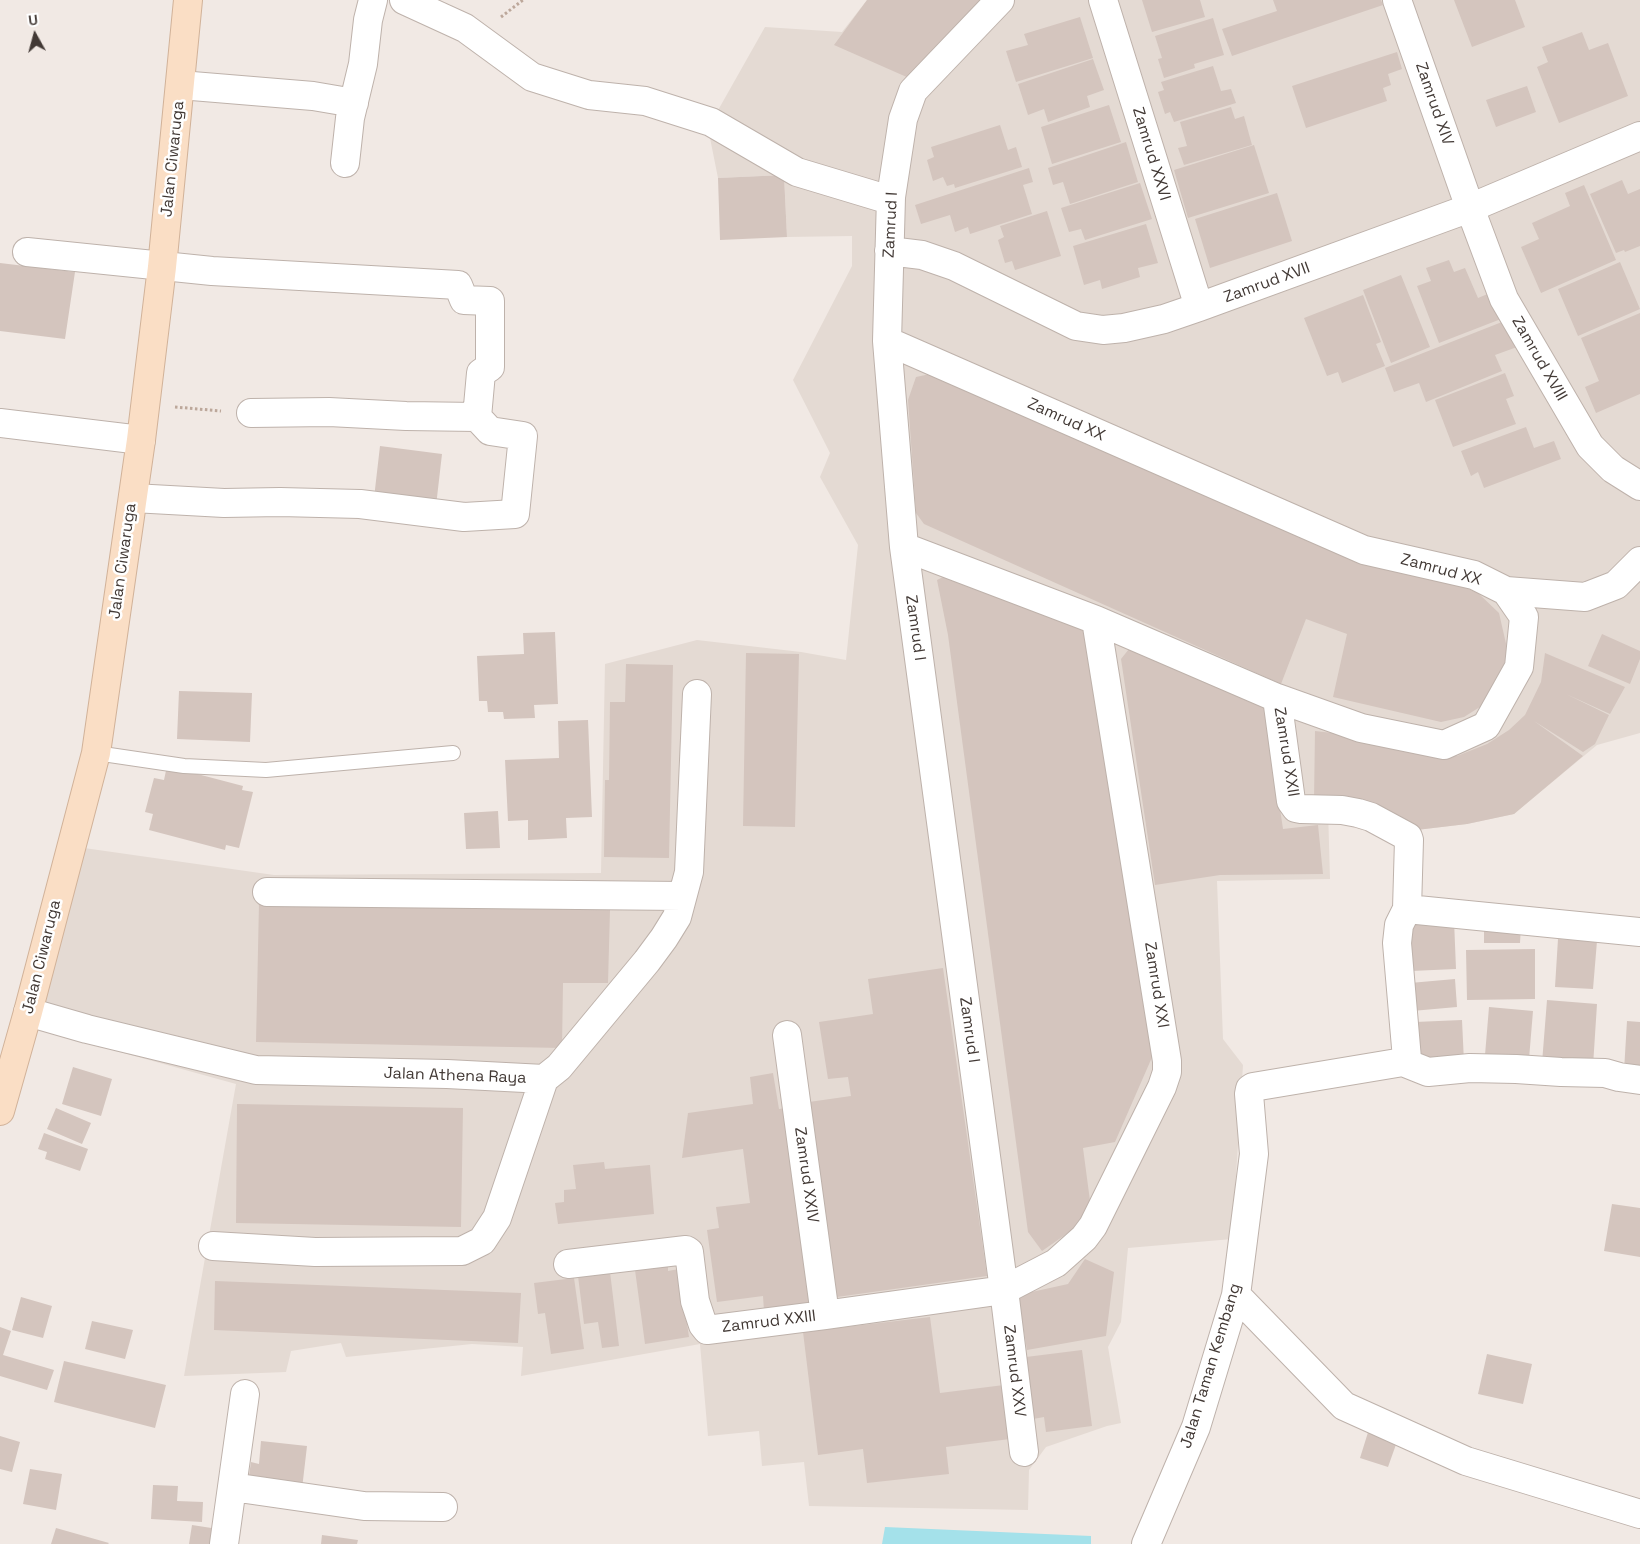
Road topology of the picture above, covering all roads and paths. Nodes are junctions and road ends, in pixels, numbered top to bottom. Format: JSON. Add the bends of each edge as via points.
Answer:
{"nodes":[{"id":1,"x":188,"y":0,"type":"edge"},
{"id":2,"x":373,"y":0,"type":"edge"},
{"id":3,"x":404,"y":0,"type":"edge"},
{"id":4,"x":1000,"y":0,"type":"edge"},
{"id":5,"x":1104,"y":0,"type":"edge"},
{"id":6,"x":1397,"y":0,"type":"edge"},
{"id":7,"x":180,"y":85,"type":"junction"},
{"id":8,"x":354,"y":103,"type":"junction"},
{"id":9,"x":1640,"y":136,"type":"edge"},
{"id":10,"x":345,"y":163,"type":"dead end"},
{"id":11,"x":891,"y":197,"type":"junction"},
{"id":12,"x":1470,"y":208,"type":"junction"},
{"id":13,"x":889,"y":251,"type":"junction"},
{"id":14,"x":27,"y":252,"type":"dead end"},
{"id":15,"x":162,"y":267,"type":"junction"},
{"id":16,"x":1199,"y":307,"type":"junction"},
{"id":17,"x":887,"y":341,"type":"junction"},
{"id":18,"x":186,"y":408,"type":"dead end"},
{"id":19,"x":251,"y":413,"type":"joint"},
{"id":20,"x":477,"y":417,"type":"junction"},
{"id":21,"x":0,"y":423,"type":"edge"},
{"id":22,"x":141,"y":440,"type":"junction"},
{"id":23,"x":1640,"y":486,"type":"edge"},
{"id":24,"x":133,"y":498,"type":"junction"},
{"id":25,"x":904,"y":547,"type":"junction"},
{"id":26,"x":1640,"y":561,"type":"edge"},
{"id":27,"x":1506,"y":591,"type":"junction"},
{"id":28,"x":1096,"y":620,"type":"junction"},
{"id":29,"x":697,"y":694,"type":"dead end"},
{"id":30,"x":1277,"y":698,"type":"junction"},
{"id":31,"x":96,"y":753,"type":"junction"},
{"id":32,"x":453,"y":754,"type":"dead end"},
{"id":33,"x":267,"y":892,"type":"dead end"},
{"id":34,"x":682,"y":896,"type":"junction"},
{"id":35,"x":1407,"y":909,"type":"junction"},
{"id":36,"x":1640,"y":932,"type":"edge"},
{"id":37,"x":28,"y":1012,"type":"junction"},
{"id":38,"x":787,"y":1035,"type":"dead end"},
{"id":39,"x":1403,"y":1062,"type":"junction"},
{"id":40,"x":544,"y":1079,"type":"junction"},
{"id":41,"x":1640,"y":1080,"type":"edge"},
{"id":42,"x":0,"y":1111,"type":"edge"},
{"id":43,"x":213,"y":1246,"type":"dead end"},
{"id":44,"x":568,"y":1264,"type":"dead end"},
{"id":45,"x":1004,"y":1290,"type":"junction"},
{"id":46,"x":1236,"y":1295,"type":"junction"},
{"id":47,"x":824,"y":1315,"type":"junction"},
{"id":48,"x":245,"y":1394,"type":"dead end"},
{"id":49,"x":1024,"y":1452,"type":"dead end"},
{"id":50,"x":232,"y":1487,"type":"junction"},
{"id":51,"x":443,"y":1507,"type":"dead end"},
{"id":52,"x":1640,"y":1514,"type":"edge"},
{"id":53,"x":224,"y":1544,"type":"edge"},
{"id":54,"x":1146,"y":1544,"type":"edge"}],
"edges":[{"from":1,"to":7,"type":"street","name":"Jalan Ciwaruga"},
{"from":2,"to":8,"type":"street","via":[[364,64]]},
{"from":3,"to":11,"type":"street","via":[[465,28],[532,77],[589,95],[645,101],[711,122],[797,172],[880,197]]},
{"from":4,"to":11,"type":"street","name":"Zamrud I","via":[[914,91],[903,119]]},
{"from":5,"to":16,"type":"street","name":"Zamrud XXVI"},
{"from":6,"to":12,"type":"street","name":"Zamrud XIV"},
{"from":7,"to":8,"type":"street","via":[[313,96]]},
{"from":7,"to":15,"type":"street","name":"Jalan Ciwaruga"},
{"from":8,"to":10,"type":"street"},
{"from":9,"to":12,"type":"street","name":"Zamrud XVII"},
{"from":11,"to":13,"type":"street","name":"Zamrud I"},
{"from":12,"to":16,"type":"street","name":"Zamrud XVII"},
{"from":12,"to":23,"type":"street","name":"Zamrud XVIII","via":[[1504,299],[1590,446],[1613,469]]},
{"from":13,"to":16,"type":"street","name":"Zamrud XVII","via":[[922,255],[954,266],[1076,326],[1103,330],[1124,328]]},
{"from":13,"to":17,"type":"street","name":"Zamrud I"},
{"from":14,"to":15,"type":"street"},
{"from":15,"to":20,"type":"street","via":[[458,285],[464,300],[490,301],[490,367],[481,372]]},
{"from":15,"to":22,"type":"street","name":"Jalan Ciwaruga"},
{"from":17,"to":25,"type":"street","name":"Zamrud I"},
{"from":17,"to":27,"type":"street","name":"Zamrud XX","via":[[1364,550],[1474,575]]},
{"from":18,"to":19,"type":"path"},
{"from":19,"to":20,"type":"street"},
{"from":20,"to":24,"type":"street","via":[[490,431],[523,436],[515,514],[464,516],[360,504],[224,503]]},
{"from":21,"to":22,"type":"street"},
{"from":22,"to":24,"type":"street","name":"Jalan Ciwaruga"},
{"from":24,"to":31,"type":"street","name":"Jalan Ciwaruga"},
{"from":25,"to":28,"type":"street","name":"Zamrud XX"},
{"from":25,"to":45,"type":"street","name":"Zamrud I"},
{"from":26,"to":27,"type":"street","via":[[1616,584],[1585,597]]},
{"from":27,"to":30,"type":"street","name":"Zamrud XX","via":[[1524,617],[1519,667],[1486,726],[1444,745],[1361,728]]},
{"from":28,"to":30,"type":"street","name":"Zamrud XX"},
{"from":28,"to":45,"type":"street","name":"Zamrud XXI","via":[[1166,1048],[1167,1072],[1093,1226],[1056,1263]]},
{"from":29,"to":34,"type":"street","name":"Jalan Athena Raya","via":[[689,872]]},
{"from":30,"to":35,"type":"street","name":"Zamrud XXII","via":[[1291,802],[1301,809],[1358,812],[1408,837]]},
{"from":31,"to":32,"type":"lane","via":[[184,766],[266,770]]},
{"from":31,"to":37,"type":"street","name":"Jalan Ciwaruga"},
{"from":33,"to":34,"type":"street"},
{"from":34,"to":40,"type":"street","name":"Jalan Athena Raya","via":[[677,918],[664,938],[559,1067]]},
{"from":35,"to":36,"type":"street"},
{"from":35,"to":39,"type":"street","via":[[1399,925],[1397,943],[1407,1056]]},
{"from":37,"to":40,"type":"street","name":"Jalan Athena Raya","via":[[256,1070]]},
{"from":37,"to":42,"type":"street","name":"Jalan Ciwaruga"},
{"from":38,"to":47,"type":"street","name":"Zamrud XXIV"},
{"from":39,"to":41,"type":"street","via":[[1428,1072],[1470,1068],[1516,1069],[1605,1073]]},
{"from":39,"to":46,"type":"street","name":"Jalan Taman Kembang","via":[[1250,1089],[1254,1154]]},
{"from":40,"to":43,"type":"street","via":[[497,1218],[482,1241],[462,1251],[315,1252]]},
{"from":44,"to":47,"type":"street","name":"Zamrud XXIII","via":[[686,1250],[689,1252],[695,1301],[707,1330]]},
{"from":45,"to":47,"type":"street","name":"Zamrud XXIII"},
{"from":45,"to":49,"type":"street","name":"Zamrud XXV"},
{"from":46,"to":52,"type":"street","via":[[1344,1406],[1466,1461]]},
{"from":46,"to":54,"type":"street","name":"Jalan Taman Kembang","via":[[1196,1427]]},
{"from":48,"to":50,"type":"street"},
{"from":50,"to":51,"type":"street","via":[[364,1506]]},
{"from":50,"to":53,"type":"street"}]}
